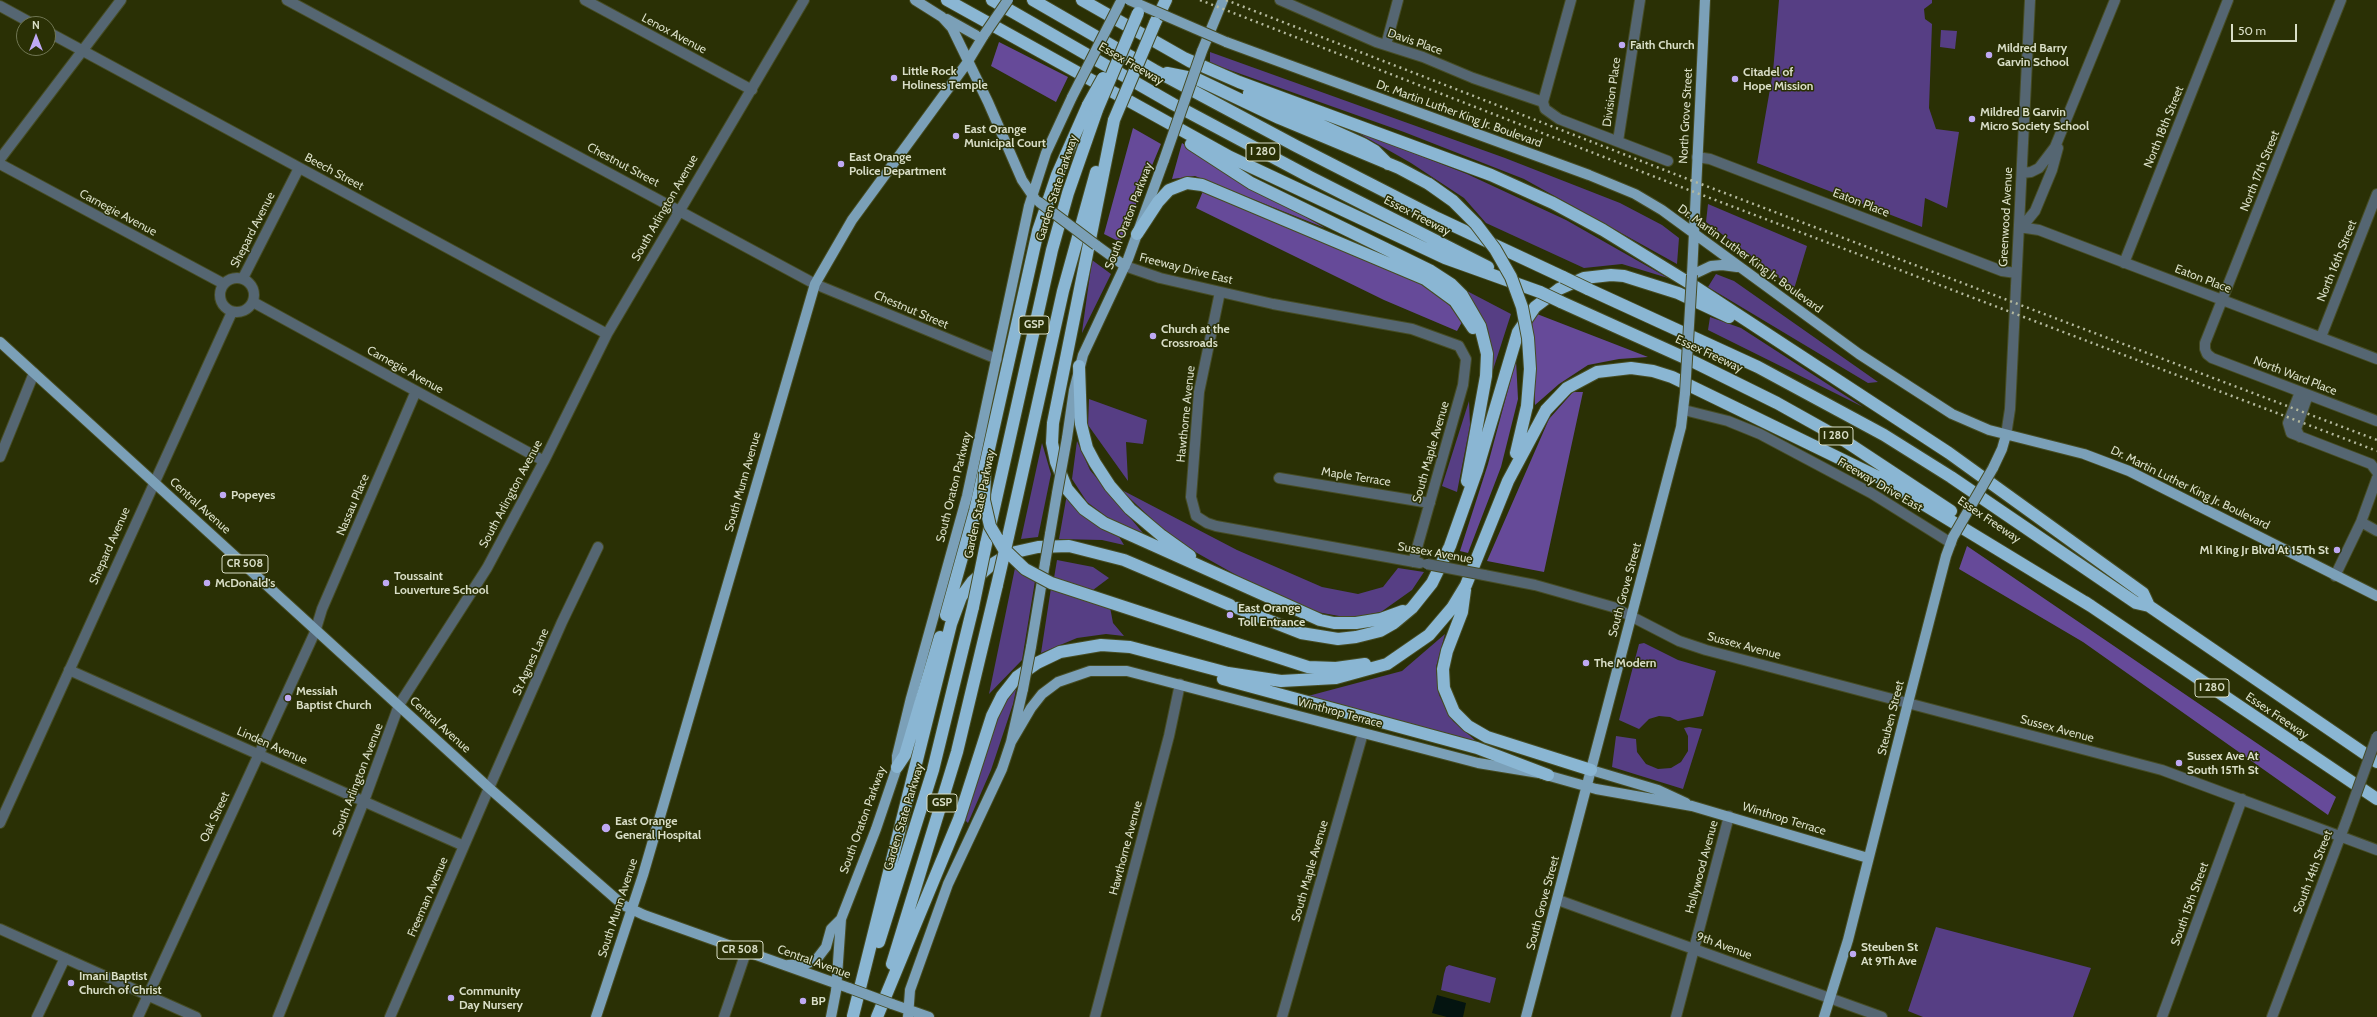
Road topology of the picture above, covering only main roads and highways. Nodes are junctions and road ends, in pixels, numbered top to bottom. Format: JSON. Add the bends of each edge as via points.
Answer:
{"nodes":[{"id":1,"x":915,"y":0,"type":"edge"},
{"id":2,"x":947,"y":0,"type":"edge"},
{"id":3,"x":956,"y":0,"type":"edge"},
{"id":4,"x":992,"y":0,"type":"edge"},
{"id":5,"x":1008,"y":0,"type":"edge"},
{"id":6,"x":1033,"y":0,"type":"edge"},
{"id":7,"x":1082,"y":0,"type":"edge"},
{"id":8,"x":1145,"y":0,"type":"edge"},
{"id":9,"x":1166,"y":0,"type":"edge"},
{"id":10,"x":1223,"y":0,"type":"edge"},
{"id":11,"x":1705,"y":0,"type":"edge"},
{"id":12,"x":1124,"y":1,"type":"edge"},
{"id":13,"x":935,"y":12,"type":"junction"},
{"id":14,"x":982,"y":37,"type":"junction"},
{"id":15,"x":1012,"y":37,"type":"junction"},
{"id":16,"x":1184,"y":58,"type":"junction"},
{"id":17,"x":967,"y":63,"type":"junction"},
{"id":18,"x":1154,"y":70,"type":"junction"},
{"id":19,"x":1093,"y":108,"type":"junction"},
{"id":20,"x":1140,"y":108,"type":"junction"},
{"id":21,"x":1114,"y":120,"type":"junction"},
{"id":22,"x":1388,"y":164,"type":"junction"},
{"id":23,"x":1036,"y":199,"type":"junction"},
{"id":24,"x":1694,"y":233,"type":"junction"},
{"id":25,"x":1137,"y":234,"type":"junction"},
{"id":26,"x":1125,"y":266,"type":"junction"},
{"id":27,"x":1744,"y":270,"type":"junction"},
{"id":28,"x":1692,"y":275,"type":"junction"},
{"id":29,"x":1540,"y":292,"type":"junction"},
{"id":30,"x":0,"y":342,"type":"edge"},
{"id":31,"x":1790,"y":350,"type":"junction"},
{"id":32,"x":1079,"y":366,"type":"junction"},
{"id":33,"x":1483,"y":390,"type":"junction"},
{"id":34,"x":2006,"y":435,"type":"junction"},
{"id":35,"x":985,"y":472,"type":"junction"},
{"id":36,"x":1508,"y":481,"type":"junction"},
{"id":37,"x":1457,"y":525,"type":"junction"},
{"id":38,"x":1466,"y":585,"type":"junction"},
{"id":39,"x":1251,"y":589,"type":"junction"},
{"id":40,"x":2377,"y":596,"type":"edge"},
{"id":41,"x":1416,"y":604,"type":"junction"},
{"id":42,"x":2091,"y":606,"type":"junction"},
{"id":43,"x":2149,"y":606,"type":"junction"},
{"id":44,"x":1397,"y":656,"type":"junction"},
{"id":45,"x":1208,"y":668,"type":"junction"},
{"id":46,"x":1012,"y":742,"type":"junction"},
{"id":47,"x":2377,"y":762,"type":"edge"},
{"id":48,"x":897,"y":767,"type":"junction"},
{"id":49,"x":1591,"y":770,"type":"junction"},
{"id":50,"x":1548,"y":775,"type":"junction"},
{"id":51,"x":1586,"y":786,"type":"junction"},
{"id":52,"x":2377,"y":799,"type":"edge"},
{"id":53,"x":1692,"y":806,"type":"junction"},
{"id":54,"x":1868,"y":858,"type":"junction"},
{"id":55,"x":632,"y":910,"type":"junction"},
{"id":56,"x":841,"y":919,"type":"junction"},
{"id":57,"x":781,"y":964,"type":"junction"},
{"id":58,"x":836,"y":984,"type":"junction"},
{"id":59,"x":908,"y":1013,"type":"edge"},
{"id":60,"x":596,"y":1017,"type":"edge"},
{"id":61,"x":830,"y":1017,"type":"edge"},
{"id":62,"x":853,"y":1017,"type":"edge"},
{"id":63,"x":876,"y":1017,"type":"edge"},
{"id":64,"x":929,"y":1017,"type":"edge"},
{"id":65,"x":1526,"y":1017,"type":"edge"},
{"id":66,"x":1824,"y":1017,"type":"edge"}],
"edges":[{"from":1,"to":13,"type":"main road","name":"Freeway Drive East"},
{"from":2,"to":15,"type":"highway"},
{"from":3,"to":15,"type":"highway"},
{"from":4,"to":29,"type":"highway","name":"Essex Freeway","number":"I 280","via":[[1145,88],[1290,166]]},
{"from":5,"to":14,"type":"main road","name":"South Munn Avenue","bridge":true},
{"from":6,"to":18,"type":"highway","name":"Essex Freeway","number":"I 280"},
{"from":7,"to":16,"type":"highway"},
{"from":8,"to":19,"type":"highway","bridge":true},
{"from":9,"to":21,"type":"highway","number":"GSP","bridge":true},
{"from":10,"to":25,"type":"main road","name":"South Oraton Parkway","bridge":true,"via":[[1202,51]]},
{"from":11,"to":24,"type":"main road","name":"North Grove Street"},
{"from":12,"to":23,"type":"main road","name":"South Oraton Parkway","bridge":true,"via":[[1072,97],[1046,153]]},
{"from":12,"to":24,"type":"main road","name":"Dr. Martin Luther King Jr. Boulevard","bridge":true,"via":[[1226,42],[1615,185],[1650,202]]},
{"from":13,"to":14,"type":"main road"},
{"from":13,"to":17,"type":"main road","name":"Freeway Drive East","via":[[952,28]]},
{"from":14,"to":17,"type":"main road","name":"South Munn Avenue"},
{"from":15,"to":20,"type":"highway"},
{"from":16,"to":22,"type":"highway","via":[[1246,92],[1363,144],[1375,151]]},
{"from":16,"to":31,"type":"highway","via":[[1239,82],[1491,175],[1553,203],[1632,247]]},
{"from":17,"to":23,"type":"main road","name":"Freeway Drive East","via":[[988,102],[1022,180]]},
{"from":17,"to":55,"type":"main road","name":"South Munn Avenue","via":[[852,220],[815,284]]},
{"from":18,"to":22,"type":"highway","via":[[1197,79],[1279,118]]},
{"from":18,"to":43,"type":"highway","name":"Essex Freeway","number":"I 280","bridge":true,"via":[[1380,189],[1588,289],[1738,357],[1843,412],[1952,477],[2136,603]]},
{"from":19,"to":35,"type":"highway","via":[[1060,169],[1038,231]]},
{"from":19,"to":62,"type":"highway","name":"Garden State Parkway","number":"GSP","bridge":true,"via":[[1050,257],[943,732],[886,923]]},
{"from":20,"to":29,"type":"highway","via":[[1242,163],[1445,258]]},
{"from":20,"to":33,"type":"highway","via":[[1242,178],[1425,268],[1451,284],[1471,308],[1483,332],[1487,361]]},
{"from":21,"to":39,"type":"highway","via":[[1054,416],[1052,443],[1058,470],[1072,495],[1098,520]]},
{"from":21,"to":63,"type":"highway","number":"GSP","bridge":true,"via":[[1072,255],[957,752]]},
{"from":22,"to":36,"type":"highway","bridge":true,"via":[[1429,184],[1453,202],[1476,224],[1495,249],[1511,277],[1522,307],[1530,369],[1527,406]]},
{"from":23,"to":26,"type":"main road","name":"Freeway Drive East","bridge":true},
{"from":23,"to":48,"type":"main road","name":"South Oraton Parkway","via":[[960,523],[905,721]]},
{"from":24,"to":27,"type":"main road","name":"Dr. Martin Luther King Jr. Boulevard"},
{"from":24,"to":28,"type":"main road","name":"South Grove Street"},
{"from":25,"to":26,"type":"main road","name":"South Oraton Parkway"},
{"from":25,"to":33,"type":"highway","via":[[1168,190],[1182,184],[1197,184],[1410,272],[1444,291],[1468,319],[1480,350]]},
{"from":26,"to":32,"type":"main road","name":"South Oraton Parkway","via":[[1092,332]]},
{"from":27,"to":28,"type":"main road","via":[[1733,266],[1716,265]]},
{"from":27,"to":34,"type":"main road","name":"Dr. Martin Luther King Jr. Boulevard","via":[[1833,336],[1918,394],[1959,417]]},
{"from":28,"to":49,"type":"main road","name":"South Grove Street","bridge":true,"via":[[1684,410]]},
{"from":29,"to":42,"type":"highway","name":"Essex Freeway","number":"I 280","bridge":true,"via":[[1694,362],[1818,425]]},
{"from":30,"to":55,"type":"main road","name":"Central Avenue","number":"CR 508","via":[[489,788]]},
{"from":31,"to":37,"type":"highway","via":[[1705,305],[1636,279],[1611,275],[1598,276],[1565,286],[1535,307],[1518,332],[1478,470]]},
{"from":31,"to":43,"type":"highway","via":[[1949,453],[2143,593]]},
{"from":32,"to":39,"type":"highway","via":[[1082,432],[1091,456],[1110,486],[1130,509],[1173,544],[1198,561]]},
{"from":32,"to":46,"type":"main road","name":"South Oraton Parkway","bridge":true,"via":[[1031,647]]},
{"from":33,"to":37,"type":"highway"},
{"from":34,"to":40,"type":"main road","name":"Dr. Martin Luther King Jr. Boulevard","via":[[2115,464]]},
{"from":34,"to":54,"type":"main road","name":"Steuben Street","bridge":true,"via":[[1993,468],[1952,540]]},
{"from":35,"to":44,"type":"highway","bridge":true,"via":[[984,500],[990,526],[1003,548],[1025,569],[1051,582],[1294,663],[1321,668],[1350,666],[1386,656]]},
{"from":35,"to":48,"type":"highway","bridge":true,"via":[[924,693],[905,755]]},
{"from":36,"to":38,"type":"highway"},
{"from":36,"to":42,"type":"highway","via":[[1546,410],[1567,388],[1590,375],[1610,369],[1653,371],[1694,387],[1871,473]]},
{"from":37,"to":41,"type":"highway","via":[[1436,576]]},
{"from":38,"to":44,"type":"highway","via":[[1452,608],[1428,635]]},
{"from":38,"to":49,"type":"highway","via":[[1462,612],[1443,669],[1444,688],[1454,712],[1468,726],[1486,737]]},
{"from":39,"to":41,"type":"highway","via":[[1313,617],[1334,623],[1373,621]]},
{"from":41,"to":62,"type":"highway","via":[[1401,618],[1380,631],[1338,639],[1301,633],[1124,560],[1069,546],[1038,547],[1011,553],[991,565],[972,582],[961,598],[951,624]]},
{"from":42,"to":52,"type":"highway","name":"Essex Freeway","number":"I 280"},
{"from":43,"to":47,"type":"highway","name":"Essex Freeway","number":"I 280"},
{"from":44,"to":45,"type":"highway","via":[[1387,664],[1365,671],[1305,681],[1265,679]]},
{"from":45,"to":50,"type":"highway","via":[[1224,679],[1472,747]]},
{"from":45,"to":63,"type":"highway","via":[[1130,647],[1097,645],[1052,655],[1017,677],[1002,696],[992,716],[959,819]]},
{"from":46,"to":50,"type":"main road","name":"Winthrop Terrace","via":[[1031,708],[1042,694],[1058,682],[1077,674],[1098,670],[1120,670],[1478,763]]},
{"from":46,"to":59,"type":"main road","name":"South Oraton Parkway","via":[[990,797],[948,884],[910,990]]},
{"from":48,"to":56,"type":"main road","name":"South Oraton Parkway"},
{"from":49,"to":51,"type":"main road","name":"South Grove Street"},
{"from":49,"to":53,"type":"main road","name":"Winthrop Terrace","via":[[1658,790]]},
{"from":50,"to":51,"type":"main road","name":"Winthrop Terrace"},
{"from":51,"to":53,"type":"main road","name":"Winthrop Terrace"},
{"from":51,"to":65,"type":"main road","name":"South Grove Street"},
{"from":53,"to":54,"type":"main road","name":"Winthrop Terrace"},
{"from":54,"to":66,"type":"main road","name":"Steuben Street","via":[[1848,940]]},
{"from":55,"to":57,"type":"main road","name":"Central Avenue","number":"CR 508"},
{"from":55,"to":60,"type":"main road","name":"South Munn Avenue"},
{"from":56,"to":57,"type":"main road","via":[[831,929],[826,947],[816,960],[805,964]]},
{"from":56,"to":58,"type":"main road","name":"South Oraton Parkway"},
{"from":57,"to":58,"type":"main road","name":"Central Avenue","number":"CR 508"},
{"from":58,"to":59,"type":"main road","name":"Central Avenue","number":"CR 508","bridge":true,"via":[[892,1004]]},
{"from":58,"to":61,"type":"main road","name":"South Oraton Parkway"},
{"from":59,"to":64,"type":"main road","name":"Central Avenue","number":"CR 508"}]}
